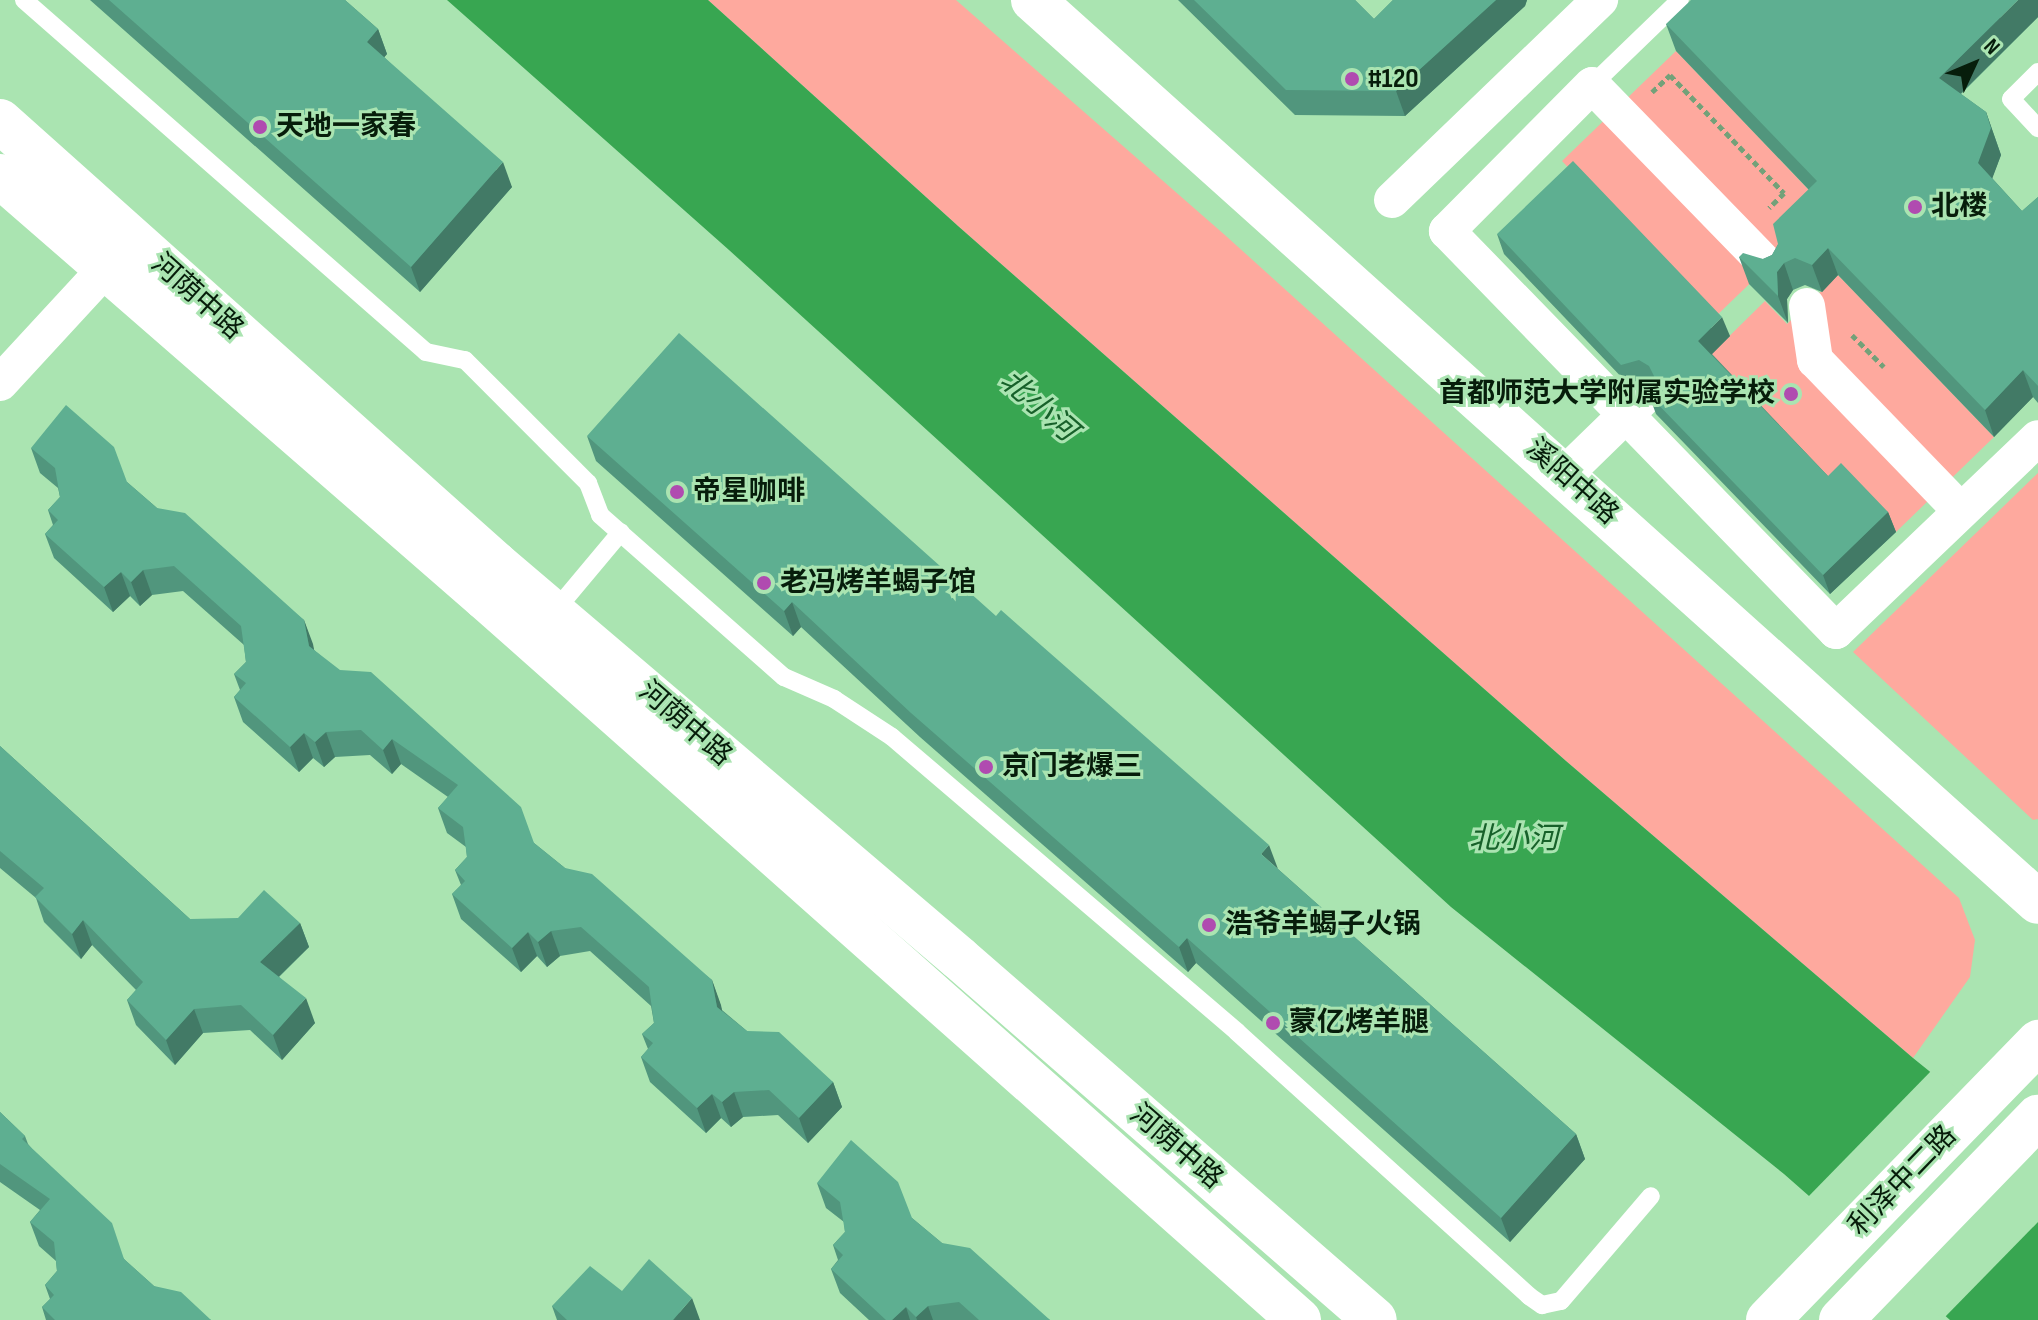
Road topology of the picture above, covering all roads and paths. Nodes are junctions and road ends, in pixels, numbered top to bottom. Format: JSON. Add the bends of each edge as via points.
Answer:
{"nodes":[{"id":1,"x":24,"y":0,"type":"edge"},
{"id":2,"x":1033,"y":0,"type":"edge"},
{"id":3,"x":1600,"y":0,"type":"edge"},
{"id":4,"x":1680,"y":0,"type":"edge"},
{"id":5,"x":2038,"y":72,"type":"edge"},
{"id":6,"x":1592,"y":85,"type":"junction"},
{"id":7,"x":1625,"y":119,"type":"junction"},
{"id":8,"x":0,"y":121,"type":"edge"},
{"id":9,"x":2038,"y":128,"type":"edge"},
{"id":10,"x":0,"y":176,"type":"edge"},
{"id":11,"x":1392,"y":200,"type":"dead end"},
{"id":12,"x":1740,"y":237,"type":"junction"},
{"id":13,"x":1768,"y":266,"type":"edge"},
{"id":14,"x":106,"y":268,"type":"junction"},
{"id":15,"x":1807,"y":306,"type":"edge"},
{"id":16,"x":0,"y":383,"type":"edge"},
{"id":17,"x":1634,"y":407,"type":"junction"},
{"id":18,"x":2038,"y":438,"type":"edge"},
{"id":19,"x":1564,"y":475,"type":"junction"},
{"id":20,"x":1961,"y":511,"type":"junction"},
{"id":21,"x":621,"y":532,"type":"junction"},
{"id":22,"x":554,"y":612,"type":"junction"},
{"id":23,"x":2038,"y":902,"type":"edge"},
{"id":24,"x":2038,"y":1042,"type":"edge"},
{"id":25,"x":2036,"y":1119,"type":"edge"},
{"id":26,"x":1651,"y":1196,"type":"dead end"},
{"id":27,"x":1855,"y":1306,"type":"edge"},
{"id":28,"x":1299,"y":1320,"type":"edge"},
{"id":29,"x":1375,"y":1320,"type":"edge"},
{"id":30,"x":1768,"y":1320,"type":"edge"}],
"edges":[{"from":1,"to":21,"type":"lane","via":[[426,352],[465,360],[588,483],[600,515]]},
{"from":2,"to":19,"type":"street","name":"溪阳中路"},
{"from":3,"to":11,"type":"street"},
{"from":4,"to":6,"type":"lane"},
{"from":5,"to":9,"type":"lane","via":[[2011,99]]},
{"from":6,"to":7,"type":"street"},
{"from":6,"to":17,"type":"street","via":[[1447,231]]},
{"from":7,"to":12,"type":"street"},
{"from":7,"to":12,"type":"path","via":[[1670,75],[1784,193]]},
{"from":8,"to":22,"type":"street","name":"河荫中路"},
{"from":10,"to":14,"type":"street","name":"河荫中路"},
{"from":12,"to":13,"type":"street"},
{"from":14,"to":16,"type":"street"},
{"from":14,"to":28,"type":"street","name":"河荫中路"},
{"from":15,"to":20,"type":"street","via":[[1815,360]]},
{"from":17,"to":19,"type":"street"},
{"from":17,"to":20,"type":"street","via":[[1836,631]]},
{"from":18,"to":20,"type":"street"},
{"from":19,"to":23,"type":"street","name":"溪阳中路"},
{"from":21,"to":22,"type":"lane"},
{"from":21,"to":26,"type":"lane","via":[[784,677],[834,699],[892,737],[1237,1032],[1542,1305],[1561,1301]]},
{"from":22,"to":29,"type":"street","name":"河荫中路"},
{"from":24,"to":30,"type":"street","name":"利泽中二路"},
{"from":25,"to":27,"type":"street","name":"利泽中二路"}]}
